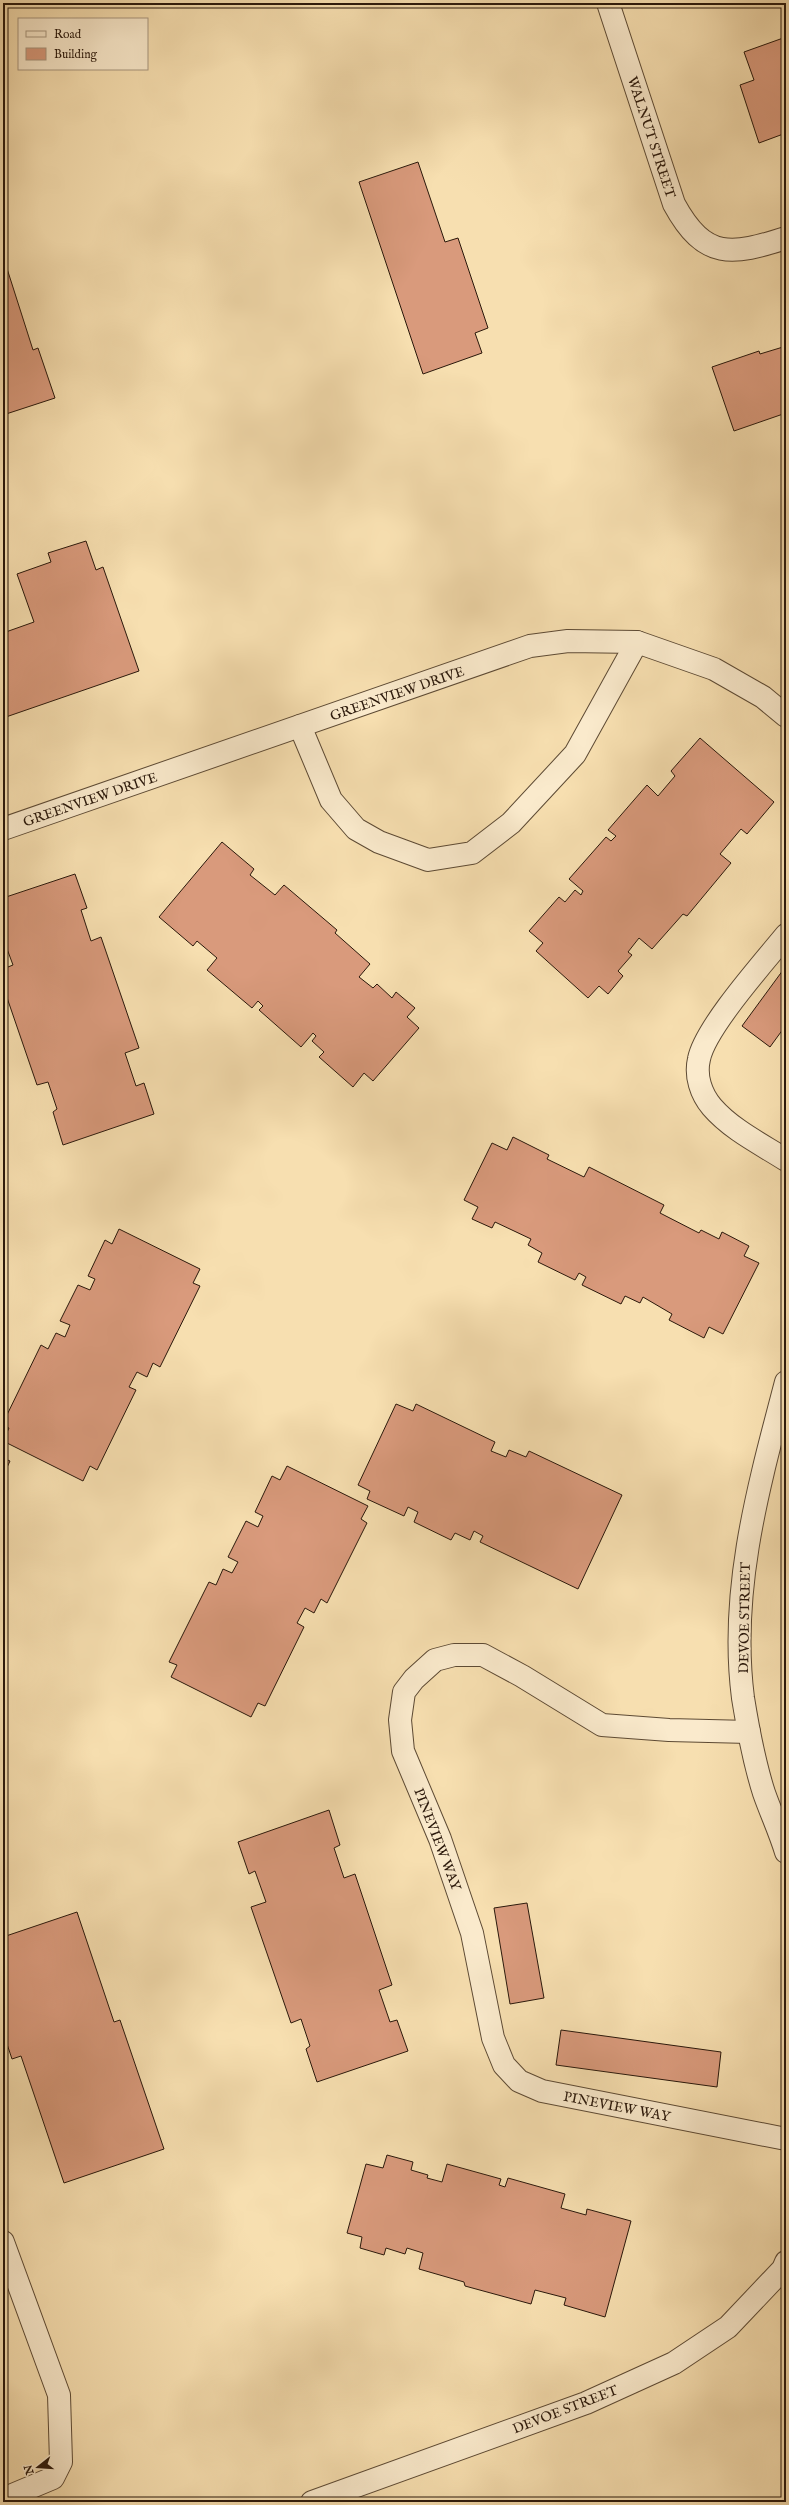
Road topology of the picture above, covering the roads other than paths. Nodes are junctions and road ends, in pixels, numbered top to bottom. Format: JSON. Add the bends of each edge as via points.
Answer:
{"nodes":[{"id":1,"x":608,"y":3,"type":"edge"},
{"id":2,"x":786,"y":238,"type":"edge"},
{"id":3,"x":636,"y":642,"type":"junction"},
{"id":4,"x":786,"y":716,"type":"edge"},
{"id":5,"x":300,"y":726,"type":"junction"},
{"id":6,"x":3,"y":829,"type":"edge"},
{"id":7,"x":786,"y":934,"type":"edge"},
{"id":8,"x":786,"y":1160,"type":"edge"},
{"id":9,"x":786,"y":1382,"type":"edge"},
{"id":10,"x":749,"y":1732,"type":"junction"},
{"id":11,"x":786,"y":1852,"type":"edge"},
{"id":12,"x":786,"y":2139,"type":"edge"},
{"id":13,"x":3,"y":2242,"type":"edge"},
{"id":14,"x":786,"y":2262,"type":"edge"},
{"id":15,"x":3,"y":2499,"type":"edge"},
{"id":16,"x":312,"y":2502,"type":"edge"}],
"edges":[{"from":1,"to":2,"type":"street","name":"WALNUT STREET","via":[[674,204],[690,228],[712,246],[725,249],[748,250]]},
{"from":3,"to":4,"type":"street","name":"GREENVIEW DRIVE","via":[[714,669],[763,697]]},
{"from":3,"to":5,"type":"street","name":"GREENVIEW DRIVE","via":[[568,641],[530,646]]},
{"from":3,"to":5,"type":"street","via":[[575,754],[511,823],[472,853],[428,860],[379,842],[356,829],[331,800]]},
{"from":5,"to":6,"type":"street","name":"GREENVIEW DRIVE"},
{"from":7,"to":8,"type":"street","via":[[709,1036],[699,1059],[698,1082],[711,1106],[733,1127]]},
{"from":9,"to":10,"type":"street","name":"DEVOE STREET","via":[[750,1528],[743,1567],[740,1648],[743,1697]]},
{"from":10,"to":11,"type":"street","name":"DEVOE STREET","via":[[764,1792]]},
{"from":10,"to":12,"type":"street","name":"PINEVIEW WAY","via":[[602,1725],[522,1676],[482,1655],[454,1655],[435,1660],[404,1692],[400,1720],[403,1751],[440,1839],[472,1934],[493,2038],[504,2065],[519,2081],[542,2091]]},
{"from":13,"to":15,"type":"street","via":[[59,2395],[61,2462],[53,2478]]},
{"from":14,"to":16,"type":"street","name":"DEVOE STREET","via":[[783,2269],[728,2327],[674,2363],[586,2403]]}]}
